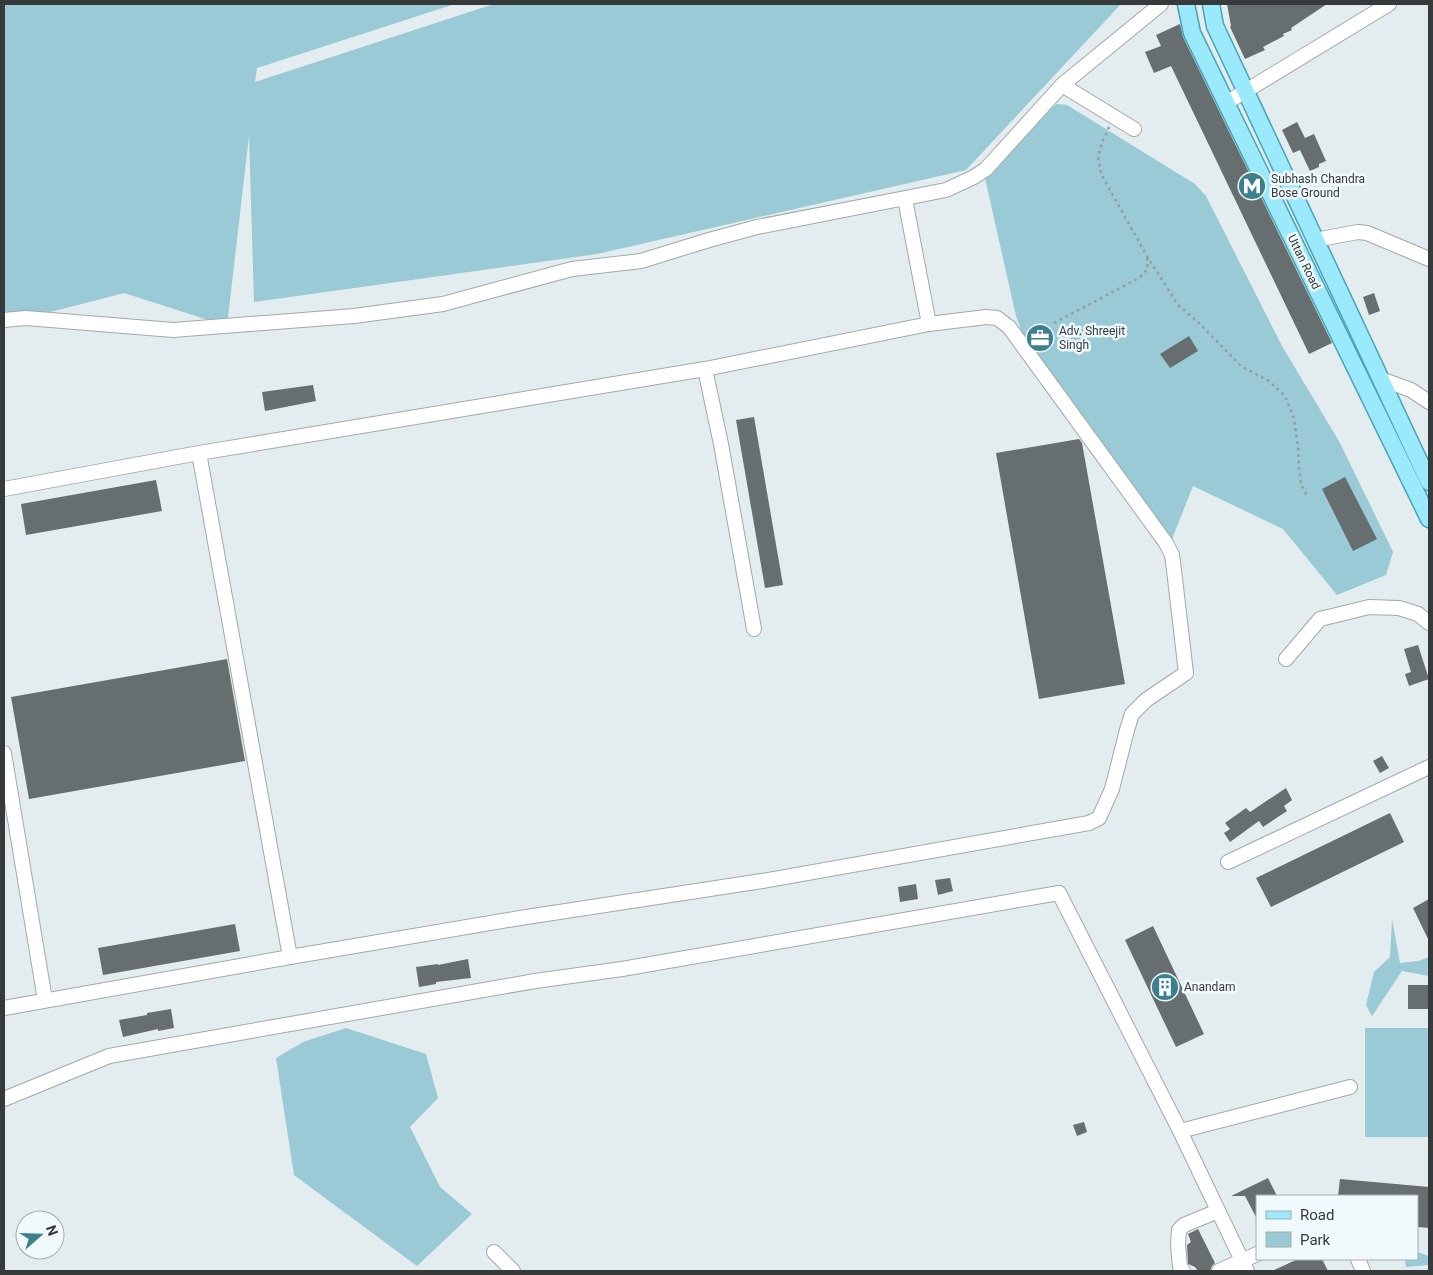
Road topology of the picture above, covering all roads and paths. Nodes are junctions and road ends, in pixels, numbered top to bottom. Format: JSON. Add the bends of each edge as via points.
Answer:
{"nodes":[{"id":1,"x":1161,"y":4,"type":"edge"},
{"id":2,"x":1186,"y":4,"type":"edge"},
{"id":3,"x":1211,"y":4,"type":"edge"},
{"id":4,"x":1389,"y":4,"type":"edge"},
{"id":5,"x":1062,"y":84,"type":"junction"},
{"id":6,"x":1245,"y":92,"type":"junction"},
{"id":7,"x":1226,"y":103,"type":"junction"},
{"id":8,"x":1114,"y":117,"type":"junction"},
{"id":9,"x":1134,"y":129,"type":"dead end"},
{"id":10,"x":905,"y":199,"type":"junction"},
{"id":11,"x":1315,"y":240,"type":"junction"},
{"id":12,"x":1147,"y":256,"type":"junction"},
{"id":13,"x":1429,"y":259,"type":"edge"},
{"id":14,"x":4,"y":320,"type":"edge"},
{"id":15,"x":1054,"y":323,"type":"dead end"},
{"id":16,"x":929,"y":324,"type":"junction"},
{"id":17,"x":705,"y":369,"type":"junction"},
{"id":18,"x":1381,"y":380,"type":"junction"},
{"id":19,"x":1429,"y":402,"type":"edge"},
{"id":20,"x":199,"y":453,"type":"junction"},
{"id":21,"x":1429,"y":482,"type":"edge"},
{"id":22,"x":4,"y":490,"type":"edge"},
{"id":23,"x":1308,"y":498,"type":"dead end"},
{"id":24,"x":1429,"y":519,"type":"edge"},
{"id":25,"x":1429,"y":623,"type":"edge"},
{"id":26,"x":754,"y":629,"type":"dead end"},
{"id":27,"x":1286,"y":659,"type":"dead end"},
{"id":28,"x":4,"y":753,"type":"edge"},
{"id":29,"x":1429,"y":767,"type":"edge"},
{"id":30,"x":1228,"y":862,"type":"dead end"},
{"id":31,"x":290,"y":958,"type":"junction"},
{"id":32,"x":45,"y":1000,"type":"junction"},
{"id":33,"x":4,"y":1008,"type":"edge"},
{"id":34,"x":1350,"y":1087,"type":"dead end"},
{"id":35,"x":4,"y":1099,"type":"edge"},
{"id":36,"x":1180,"y":1131,"type":"junction"},
{"id":37,"x":1218,"y":1211,"type":"junction"},
{"id":38,"x":494,"y":1252,"type":"dead end"},
{"id":39,"x":1256,"y":1255,"type":"edge"},
{"id":40,"x":1244,"y":1266,"type":"edge"},
{"id":41,"x":513,"y":1271,"type":"edge"},
{"id":42,"x":1183,"y":1271,"type":"edge"},
{"id":43,"x":1219,"y":1271,"type":"edge"}],
"edges":[{"from":1,"to":5,"type":"street"},
{"from":2,"to":7,"type":"main road","name":"Uttan Road","via":[[1192,33]]},
{"from":3,"to":6,"type":"main road","name":"Uttan Road","via":[[1215,26]]},
{"from":4,"to":6,"type":"street"},
{"from":5,"to":8,"type":"street"},
{"from":5,"to":10,"type":"street","via":[[986,169],[974,178],[946,190]]},
{"from":6,"to":7,"type":"street"},
{"from":6,"to":11,"type":"main road","name":"Uttan Road"},
{"from":7,"to":24,"type":"main road","name":"Uttan Road"},
{"from":8,"to":9,"type":"street"},
{"from":8,"to":12,"type":"path","via":[[1098,156],[1101,174]]},
{"from":10,"to":14,"type":"street","via":[[757,227],[641,261],[572,269],[443,304],[363,315],[172,330],[26,318]]},
{"from":10,"to":16,"type":"street"},
{"from":11,"to":13,"type":"street","via":[[1367,233]]},
{"from":11,"to":18,"type":"main road","name":"Uttan Road"},
{"from":12,"to":15,"type":"path","via":[[1149,265],[1139,278]]},
{"from":12,"to":23,"type":"path","via":[[1178,305],[1241,366],[1269,381],[1285,396],[1294,419],[1301,484]]},
{"from":16,"to":17,"type":"street"},
{"from":16,"to":31,"type":"street","via":[[986,317],[997,318],[1009,327],[1166,542],[1172,555],[1186,672],[1132,714],[1112,789],[1099,818],[1089,823],[772,879]]},
{"from":17,"to":20,"type":"street"},
{"from":17,"to":26,"type":"street","via":[[722,444]]},
{"from":18,"to":19,"type":"street","via":[[1412,390]]},
{"from":18,"to":21,"type":"main road","name":"Uttan Road"},
{"from":20,"to":22,"type":"street"},
{"from":20,"to":31,"type":"street"},
{"from":25,"to":27,"type":"street","via":[[1418,614],[1399,608],[1368,607],[1320,619]]},
{"from":28,"to":32,"type":"street"},
{"from":29,"to":30,"type":"street"},
{"from":31,"to":32,"type":"street"},
{"from":32,"to":33,"type":"street"},
{"from":34,"to":36,"type":"street"},
{"from":35,"to":36,"type":"street","via":[[109,1056],[1059,892]]},
{"from":36,"to":37,"type":"street"},
{"from":37,"to":40,"type":"street"},
{"from":37,"to":42,"type":"street","via":[[1179,1230],[1178,1252]]},
{"from":38,"to":41,"type":"street"},
{"from":39,"to":40,"type":"street"},
{"from":40,"to":43,"type":"street"}]}
